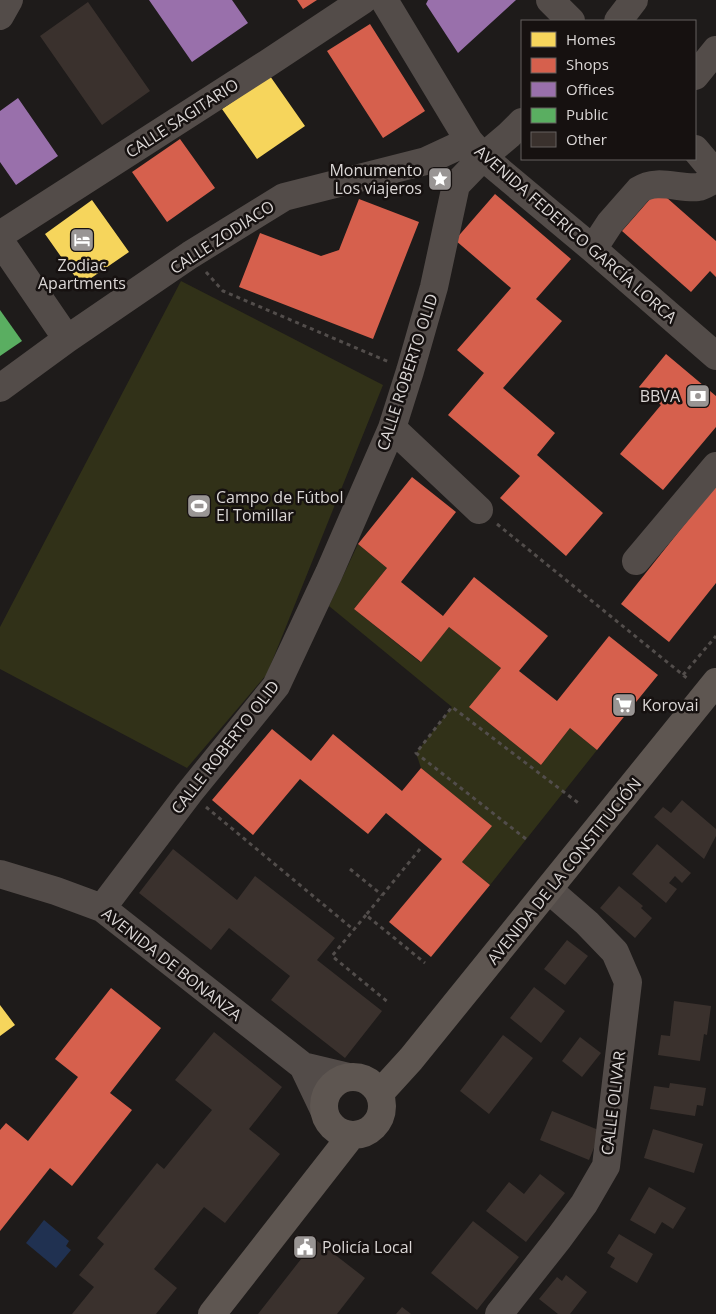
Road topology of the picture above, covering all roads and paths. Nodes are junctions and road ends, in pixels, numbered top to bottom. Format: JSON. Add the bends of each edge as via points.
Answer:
{"nodes":[{"id":1,"x":10,"y":0,"type":"edge"},
{"id":2,"x":363,"y":0,"type":"edge"},
{"id":3,"x":384,"y":0,"type":"edge"},
{"id":4,"x":550,"y":0,"type":"edge"},
{"id":5,"x":634,"y":0,"type":"edge"},
{"id":6,"x":0,"y":16,"type":"edge"},
{"id":7,"x":570,"y":20,"type":"edge"},
{"id":8,"x":619,"y":20,"type":"edge"},
{"id":9,"x":716,"y":50,"type":"edge"},
{"id":10,"x":696,"y":75,"type":"edge"},
{"id":11,"x":521,"y":123,"type":"edge"},
{"id":12,"x":476,"y":149,"type":"junction"},
{"id":13,"x":696,"y":150,"type":"edge"},
{"id":14,"x":716,"y":174,"type":"edge"},
{"id":15,"x":716,"y":178,"type":"edge"},
{"id":16,"x":0,"y":235,"type":"edge"},
{"id":17,"x":0,"y":241,"type":"edge"},
{"id":18,"x":593,"y":250,"type":"junction"},
{"id":19,"x":190,"y":256,"type":"junction"},
{"id":20,"x":67,"y":339,"type":"junction"},
{"id":21,"x":716,"y":356,"type":"edge"},
{"id":22,"x":410,"y":371,"type":"junction"},
{"id":23,"x":0,"y":388,"type":"edge"},
{"id":24,"x":392,"y":428,"type":"junction"},
{"id":25,"x":716,"y":466,"type":"edge"},
{"id":26,"x":478,"y":510,"type":"joint"},
{"id":27,"x":636,"y":561,"type":"dead end"},
{"id":28,"x":716,"y":636,"type":"edge"},
{"id":29,"x":683,"y":675,"type":"junction"},
{"id":30,"x":711,"y":688,"type":"edge"},
{"id":31,"x":189,"y":793,"type":"junction"},
{"id":32,"x":581,"y":806,"type":"dead end"},
{"id":33,"x":526,"y":839,"type":"dead end"},
{"id":34,"x":420,"y":849,"type":"dead end"},
{"id":35,"x":350,"y":868,"type":"dead end"},
{"id":36,"x":0,"y":874,"type":"edge"},
{"id":37,"x":549,"y":890,"type":"junction"},
{"id":38,"x":382,"y":895,"type":"junction"},
{"id":39,"x":102,"y":908,"type":"junction"},
{"id":40,"x":366,"y":915,"type":"junction"},
{"id":41,"x":354,"y":930,"type":"junction"},
{"id":42,"x":425,"y":963,"type":"dead end"},
{"id":43,"x":389,"y":1003,"type":"dead end"},
{"id":44,"x":303,"y":1066,"type":"junction"},
{"id":45,"x":364,"y":1083,"type":"junction"},
{"id":46,"x":334,"y":1123,"type":"junction"},
{"id":47,"x":212,"y":1314,"type":"edge"},
{"id":48,"x":499,"y":1314,"type":"edge"}],
"edges":[{"from":1,"to":6,"type":"street"},
{"from":2,"to":16,"type":"street","name":"CALLE SAGITARIO"},
{"from":3,"to":12,"type":"street","name":"AVENIDA FEDERICO GARCÍA LORCA"},
{"from":4,"to":7,"type":"street"},
{"from":5,"to":8,"type":"street"},
{"from":9,"to":10,"type":"street"},
{"from":11,"to":12,"type":"street","via":[[509,135]]},
{"from":12,"to":18,"type":"street","name":"AVENIDA FEDERICO GARCÍA LORCA"},
{"from":12,"to":19,"type":"street","name":"CALLE ZODIACO","via":[[284,197]]},
{"from":12,"to":22,"type":"street","name":"CALLE ROBERTO OLID","via":[[456,185],[434,287]]},
{"from":13,"to":14,"type":"street"},
{"from":15,"to":18,"type":"street","via":[[699,187],[645,186],[610,223]]},
{"from":17,"to":20,"type":"street"},
{"from":18,"to":21,"type":"street","name":"AVENIDA FEDERICO GARCÍA LORCA"},
{"from":19,"to":20,"type":"street","name":"CALLE ZODIACO"},
{"from":19,"to":22,"type":"path","via":[[223,291]]},
{"from":20,"to":23,"type":"street","name":"CALLE ZODIACO"},
{"from":22,"to":24,"type":"street","name":"CALLE ROBERTO OLID"},
{"from":24,"to":26,"type":"street"},
{"from":24,"to":31,"type":"street","name":"CALLE ROBERTO OLID","via":[[276,686]]},
{"from":25,"to":27,"type":"street"},
{"from":26,"to":29,"type":"path"},
{"from":28,"to":29,"type":"path"},
{"from":29,"to":30,"type":"path"},
{"from":30,"to":37,"type":"main road","name":"AVENIDA DE LA CONSTITUCIÓN"},
{"from":31,"to":39,"type":"street","name":"CALLE ROBERTO OLID"},
{"from":31,"to":41,"type":"path"},
{"from":32,"to":33,"type":"path","via":[[452,707],[416,753]]},
{"from":34,"to":38,"type":"path"},
{"from":35,"to":38,"type":"path"},
{"from":36,"to":39,"type":"street","name":"AVENIDA DE BONANZA"},
{"from":37,"to":45,"type":"main road","name":"AVENIDA DE LA CONSTITUCIÓN","via":[[411,1059]]},
{"from":37,"to":48,"type":"street","name":"CALLE OLIVAR","via":[[615,952],[628,982],[606,1166],[574,1218]]},
{"from":38,"to":40,"type":"path"},
{"from":39,"to":44,"type":"street","name":"AVENIDA DE BONANZA"},
{"from":40,"to":41,"type":"path"},
{"from":40,"to":42,"type":"path"},
{"from":41,"to":43,"type":"path","via":[[332,956]]},
{"from":44,"to":45,"type":"street","name":"AVENIDA DE BONANZA"},
{"from":44,"to":46,"type":"street","name":"AVENIDA DE BONANZA"},
{"from":45,"to":46,"type":"main road","via":[[339,1080],[329,1089],[324,1098]]},
{"from":45,"to":46,"type":"main road","via":[[383,1103],[378,1123],[361,1135]]},
{"from":46,"to":47,"type":"main road","via":[[316,1179]]}]}
